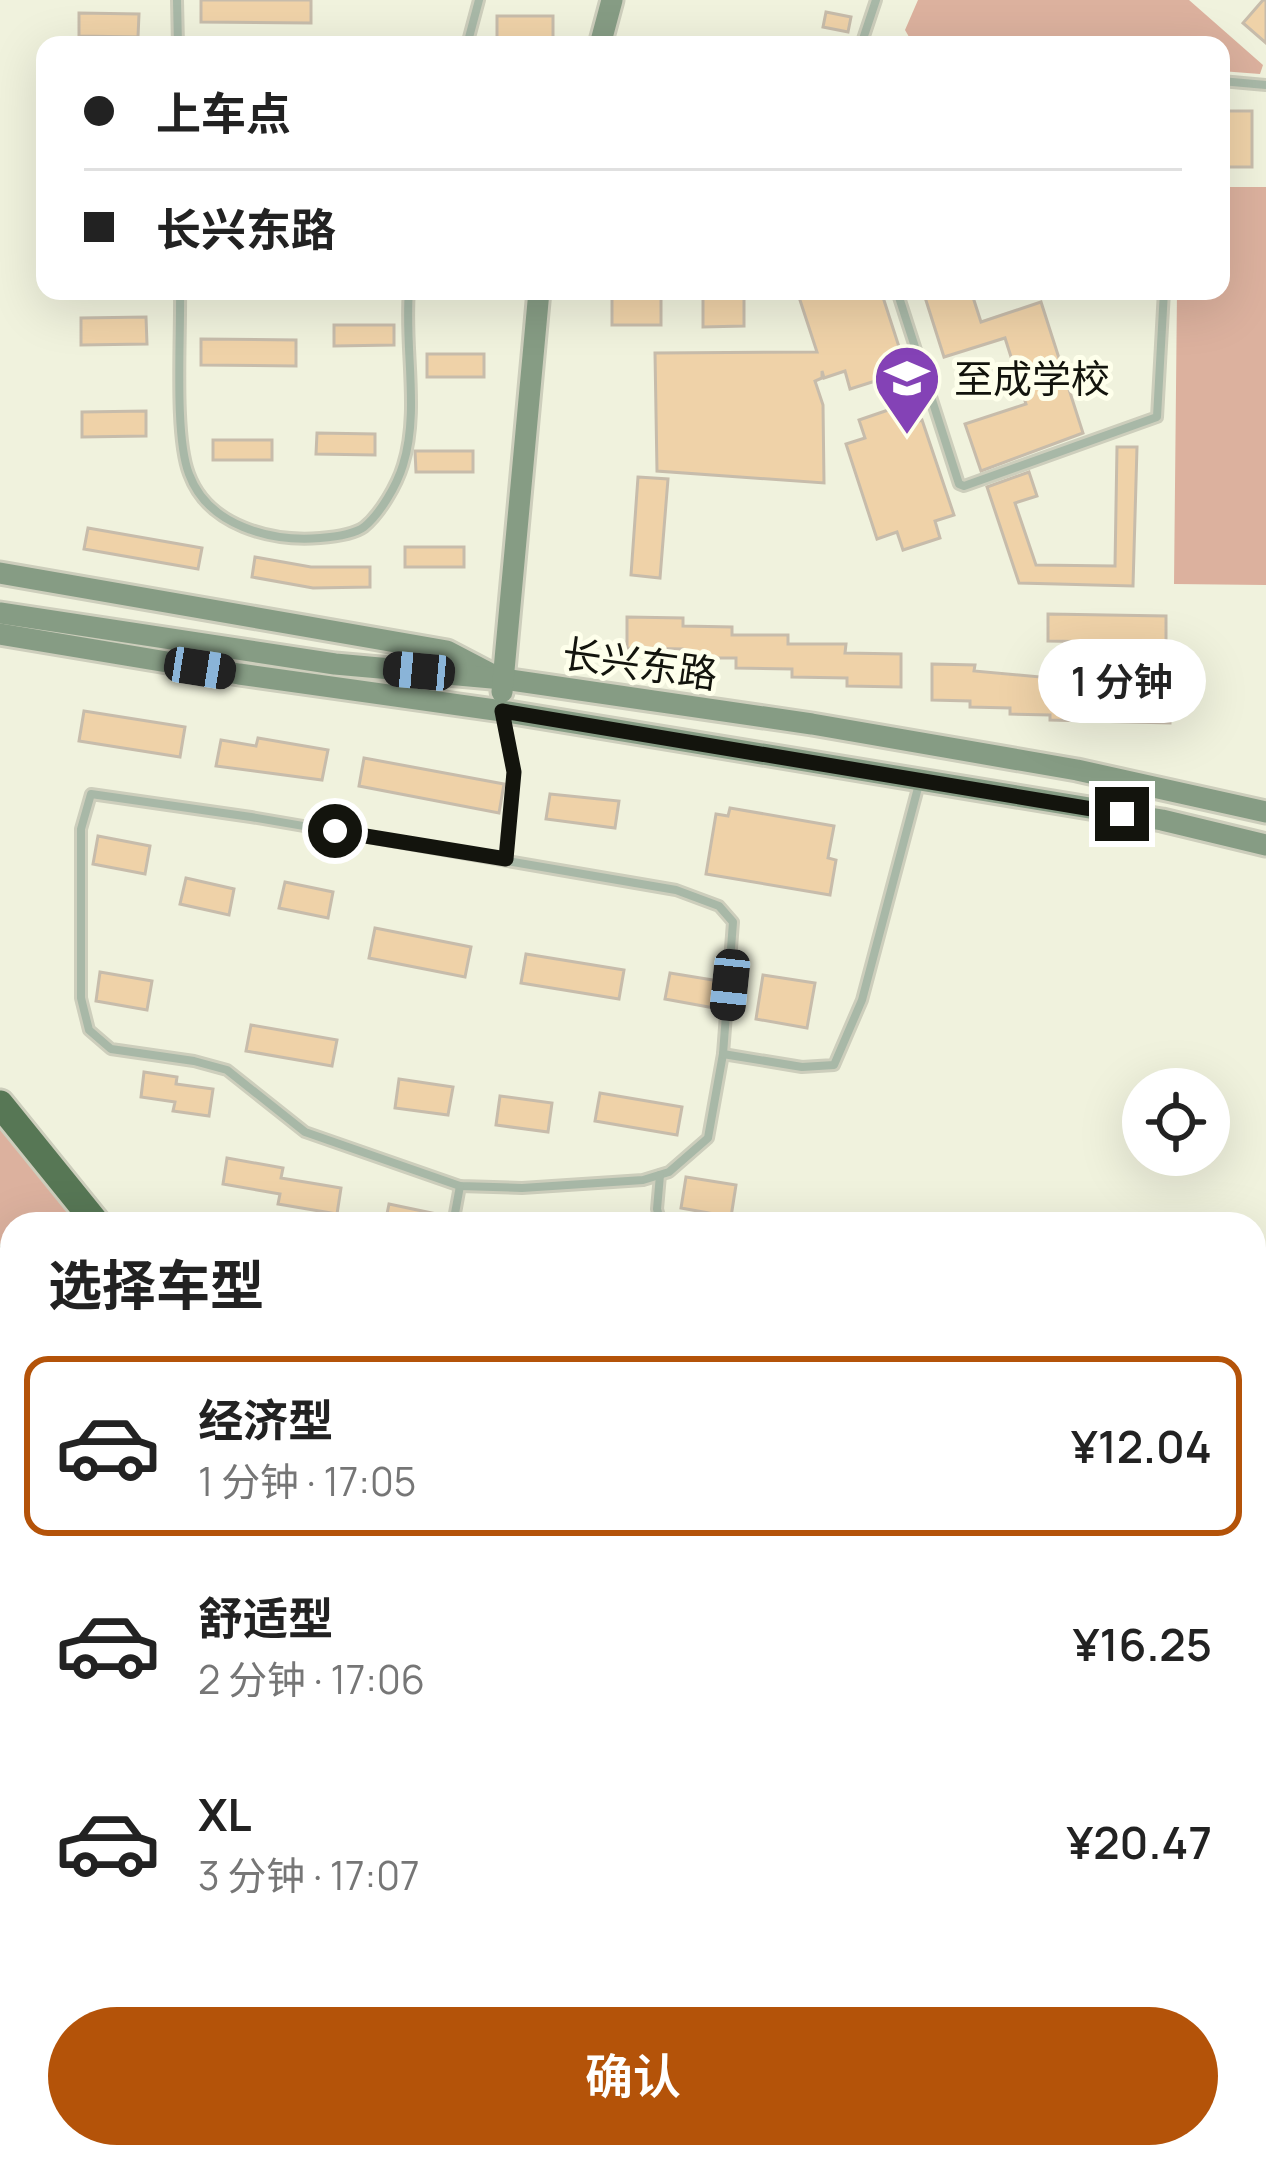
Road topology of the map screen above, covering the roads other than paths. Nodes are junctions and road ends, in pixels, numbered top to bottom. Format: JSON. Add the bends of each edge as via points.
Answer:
{"nodes":[{"id":1,"x":177,"y":0,"type":"edge"},
{"id":2,"x":479,"y":0,"type":"edge"},
{"id":3,"x":612,"y":0,"type":"edge"},
{"id":4,"x":876,"y":0,"type":"edge"},
{"id":5,"x":178,"y":36,"type":"edge"},
{"id":6,"x":469,"y":36,"type":"edge"},
{"id":7,"x":602,"y":36,"type":"edge"},
{"id":8,"x":864,"y":36,"type":"edge"},
{"id":9,"x":1230,"y":82,"type":"edge"},
{"id":10,"x":1266,"y":85,"type":"edge"},
{"id":11,"x":181,"y":300,"type":"edge"},
{"id":12,"x":410,"y":300,"type":"edge"},
{"id":13,"x":537,"y":300,"type":"edge"},
{"id":14,"x":901,"y":300,"type":"edge"},
{"id":15,"x":1164,"y":300,"type":"edge"},
{"id":16,"x":0,"y":573,"type":"edge"},
{"id":17,"x":0,"y":613,"type":"edge"},
{"id":18,"x":0,"y":634,"type":"edge"},
{"id":19,"x":503,"y":679,"type":"junction"},
{"id":20,"x":502,"y":711,"type":"junction"},
{"id":21,"x":920,"y":781,"type":"junction"},
{"id":22,"x":1266,"y":812,"type":"edge"},
{"id":23,"x":1266,"y":844,"type":"edge"},
{"id":24,"x":506,"y":859,"type":"junction"},
{"id":25,"x":723,"y":1054,"type":"junction"},
{"id":26,"x":0,"y":1104,"type":"edge"},
{"id":27,"x":661,"y":1174,"type":"junction"},
{"id":28,"x":460,"y":1186,"type":"junction"},
{"id":29,"x":87,"y":1212,"type":"edge"},
{"id":30,"x":455,"y":1212,"type":"edge"},
{"id":31,"x":658,"y":1212,"type":"edge"}],
"edges":[{"from":1,"to":5,"type":"lane"},
{"from":2,"to":6,"type":"lane"},
{"from":3,"to":7,"type":"main road"},
{"from":4,"to":8,"type":"lane"},
{"from":9,"to":10,"type":"lane"},
{"from":11,"to":12,"type":"lane","via":[[189,477],[243,528],[290,541],[362,529],[403,468]]},
{"from":13,"to":19,"type":"main road"},
{"from":14,"to":15,"type":"lane","via":[[964,486],[1157,417]]},
{"from":16,"to":19,"type":"main road","via":[[446,651]]},
{"from":17,"to":19,"type":"main road","name":"长兴东路","via":[[335,664]]},
{"from":18,"to":20,"type":"main road","name":"长兴东路"},
{"from":19,"to":20,"type":"main road"},
{"from":19,"to":22,"type":"main road","name":"长兴东路","via":[[1077,770]]},
{"from":20,"to":21,"type":"main road","name":"长兴东路"},
{"from":20,"to":24,"type":"lane","via":[[514,772]]},
{"from":21,"to":23,"type":"main road","name":"长兴东路"},
{"from":21,"to":25,"type":"lane","via":[[862,1000],[834,1065]]},
{"from":24,"to":25,"type":"lane","via":[[676,890],[718,907],[733,922]]},
{"from":24,"to":28,"type":"lane","via":[[91,794],[81,829],[88,1030],[111,1049],[227,1070],[305,1132]]},
{"from":25,"to":27,"type":"lane","via":[[709,1138]]},
{"from":26,"to":29,"type":"highway"},
{"from":27,"to":28,"type":"lane"},
{"from":27,"to":31,"type":"lane"},
{"from":28,"to":30,"type":"lane"}]}
